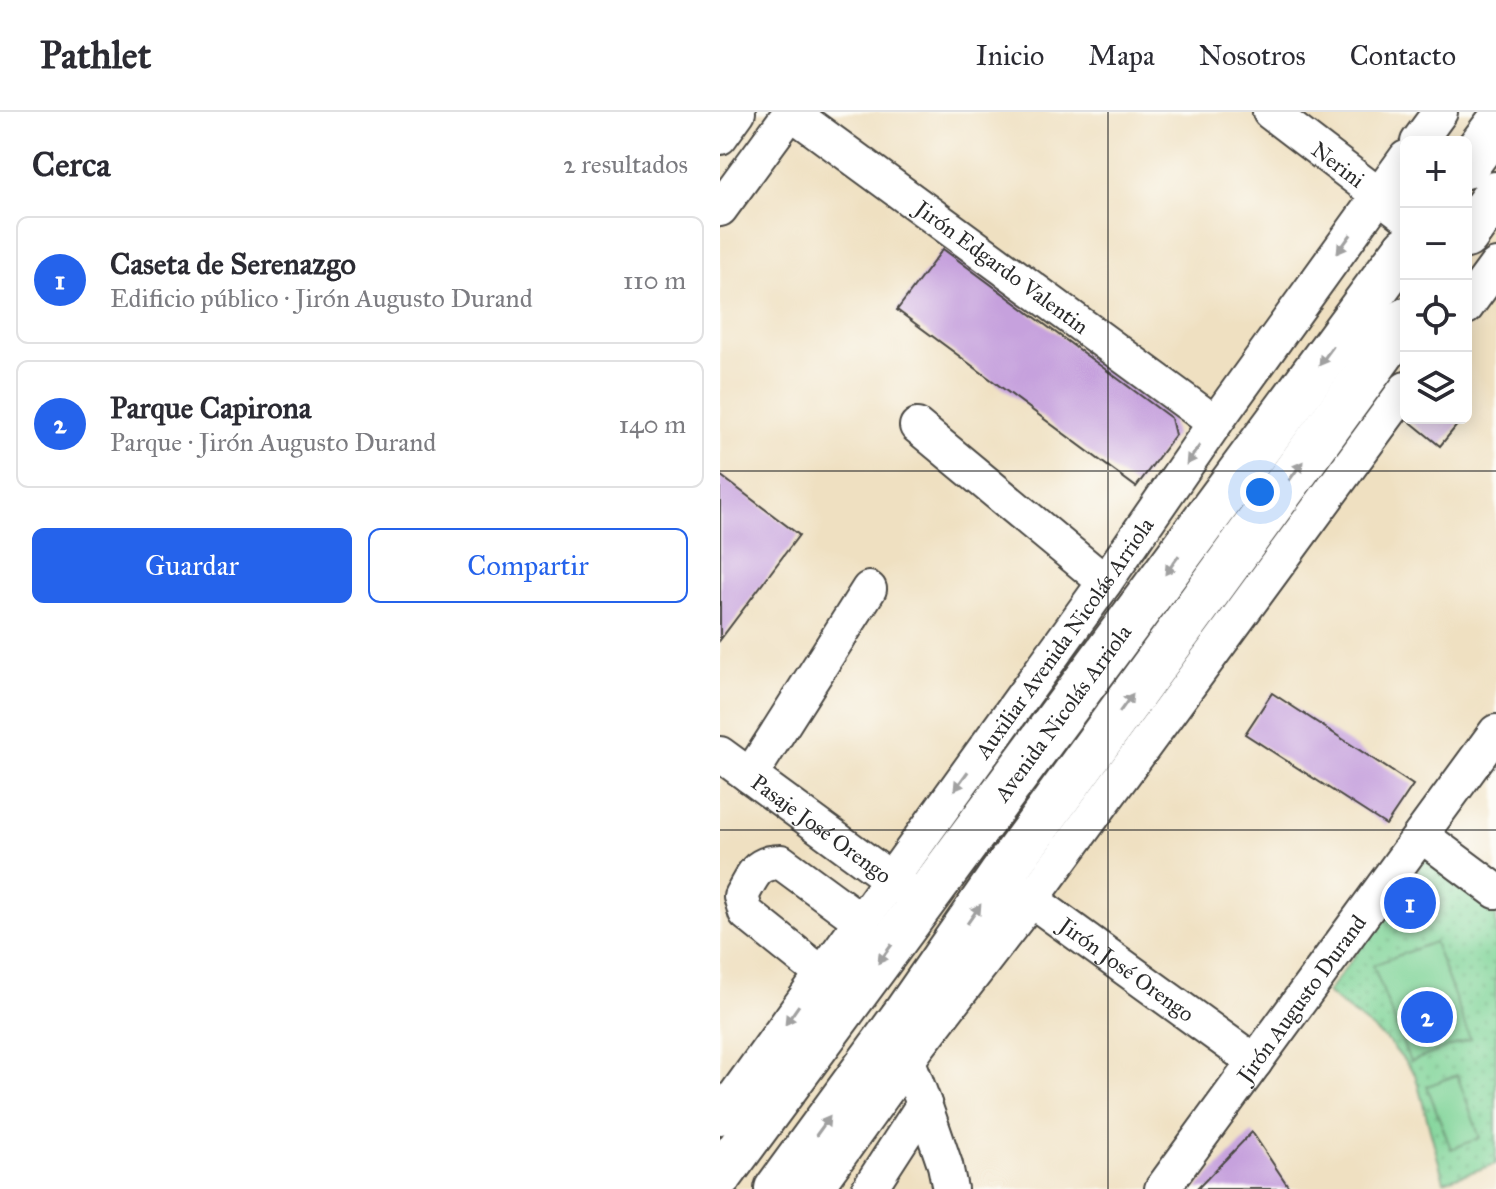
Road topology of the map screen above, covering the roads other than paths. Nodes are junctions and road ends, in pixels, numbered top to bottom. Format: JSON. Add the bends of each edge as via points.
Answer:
{"nodes":[{"id":1,"x":738,"y":112,"type":"edge"},
{"id":2,"x":791,"y":112,"type":"edge"},
{"id":3,"x":1270,"y":112,"type":"edge"},
{"id":4,"x":1440,"y":112,"type":"edge"},
{"id":5,"x":1496,"y":126,"type":"edge"},
{"id":6,"x":1422,"y":136,"type":"edge"},
{"id":7,"x":720,"y":137,"type":"edge"},
{"id":8,"x":1472,"y":158,"type":"edge"},
{"id":9,"x":1400,"y":166,"type":"edge"},
{"id":10,"x":1378,"y":195,"type":"junction"},
{"id":11,"x":720,"y":209,"type":"edge"},
{"id":12,"x":1400,"y":212,"type":"edge"},
{"id":13,"x":1400,"y":256,"type":"edge"},
{"id":14,"x":1496,"y":266,"type":"edge"},
{"id":15,"x":1472,"y":299,"type":"edge"},
{"id":16,"x":1401,"y":352,"type":"edge"},
{"id":17,"x":1397,"y":373,"type":"edge"},
{"id":18,"x":1215,"y":423,"type":"junction"},
{"id":19,"x":917,"y":426,"type":"dead end"},
{"id":20,"x":1105,"y":582,"type":"junction"},
{"id":21,"x":869,"y":589,"type":"dead end"},
{"id":22,"x":1496,"y":732,"type":"edge"},
{"id":23,"x":720,"y":754,"type":"edge"},
{"id":24,"x":750,"y":776,"type":"junction"},
{"id":25,"x":1421,"y":835,"type":"junction"},
{"id":26,"x":1015,"y":888,"type":"junction"},
{"id":27,"x":906,"y":890,"type":"junction"},
{"id":28,"x":1496,"y":891,"type":"edge"},
{"id":29,"x":860,"y":920,"type":"junction"},
{"id":30,"x":822,"y":974,"type":"junction"},
{"id":31,"x":911,"y":1041,"type":"junction"},
{"id":32,"x":1255,"y":1062,"type":"junction"},
{"id":33,"x":924,"y":1104,"type":"junction"},
{"id":34,"x":728,"y":1120,"type":"edge"},
{"id":35,"x":720,"y":1176,"type":"edge"},
{"id":36,"x":777,"y":1189,"type":"edge"},
{"id":37,"x":815,"y":1189,"type":"edge"},
{"id":38,"x":869,"y":1189,"type":"edge"},
{"id":39,"x":950,"y":1189,"type":"edge"},
{"id":40,"x":1162,"y":1189,"type":"edge"}],
"edges":[{"from":1,"to":7,"type":"street"},
{"from":2,"to":11,"type":"street"},
{"from":2,"to":18,"type":"street","name":"Jirón Edgardo Valentin"},
{"from":3,"to":10,"type":"street","name":"Nerini"},
{"from":4,"to":6,"type":"street"},
{"from":5,"to":8,"type":"main road"},
{"from":9,"to":10,"type":"street","name":"Auxiliar Avenida Nicolás Arriola"},
{"from":10,"to":12,"type":"street","name":"Nerini"},
{"from":10,"to":18,"type":"street","name":"Auxiliar Avenida Nicolás Arriola","one_way":true},
{"from":13,"to":27,"type":"main road","name":"Avenida Nicolás Arriola","one_way":true},
{"from":14,"to":15,"type":"street"},
{"from":16,"to":17,"type":"main road","name":"Avenida Nicolás Arriola"},
{"from":26,"to":17,"type":"main road","name":"Avenida Nicolás Arriola","one_way":true},
{"from":18,"to":20,"type":"street","name":"Auxiliar Avenida Nicolás Arriola","one_way":true},
{"from":19,"to":20,"type":"street"},
{"from":20,"to":27,"type":"street","name":"Auxiliar Avenida Nicolás Arriola","one_way":true},
{"from":21,"to":24,"type":"street"},
{"from":22,"to":25,"type":"street","name":"Jirón Augusto Durand"},
{"from":23,"to":24,"type":"street","name":"Pasaje José Orengo"},
{"from":24,"to":27,"type":"street","name":"Pasaje José Orengo"},
{"from":25,"to":28,"type":"street"},
{"from":25,"to":32,"type":"street","name":"Jirón Augusto Durand"},
{"from":31,"to":26,"type":"main road","name":"Avenida Nicolás Arriola","one_way":true},
{"from":26,"to":32,"type":"street","name":"Jirón José Orengo"},
{"from":27,"to":29,"type":"street","name":"Auxiliar Avenida Nicolás Arriola"},
{"from":27,"to":34,"type":"main road","name":"Avenida Nicolás Arriola","one_way":true},
{"from":29,"to":30,"type":"street","name":"Auxiliar Avenida Nicolás Arriola"},
{"from":29,"to":30,"type":"street","via":[[781,862],[758,867],[741,896],[746,913]]},
{"from":30,"to":34,"type":"street","name":"Auxiliar Avenida Nicolás Arriola","one_way":true},
{"from":31,"to":33,"type":"street"},
{"from":36,"to":31,"type":"main road","name":"Avenida Nicolás Arriola","one_way":true},
{"from":31,"to":37,"type":"street"},
{"from":32,"to":40,"type":"street","name":"Jirón Augusto Durand"},
{"from":33,"to":38,"type":"street"},
{"from":33,"to":39,"type":"street"},
{"from":34,"to":35,"type":"main road","name":"Avenida Nicolás Arriola"}]}
